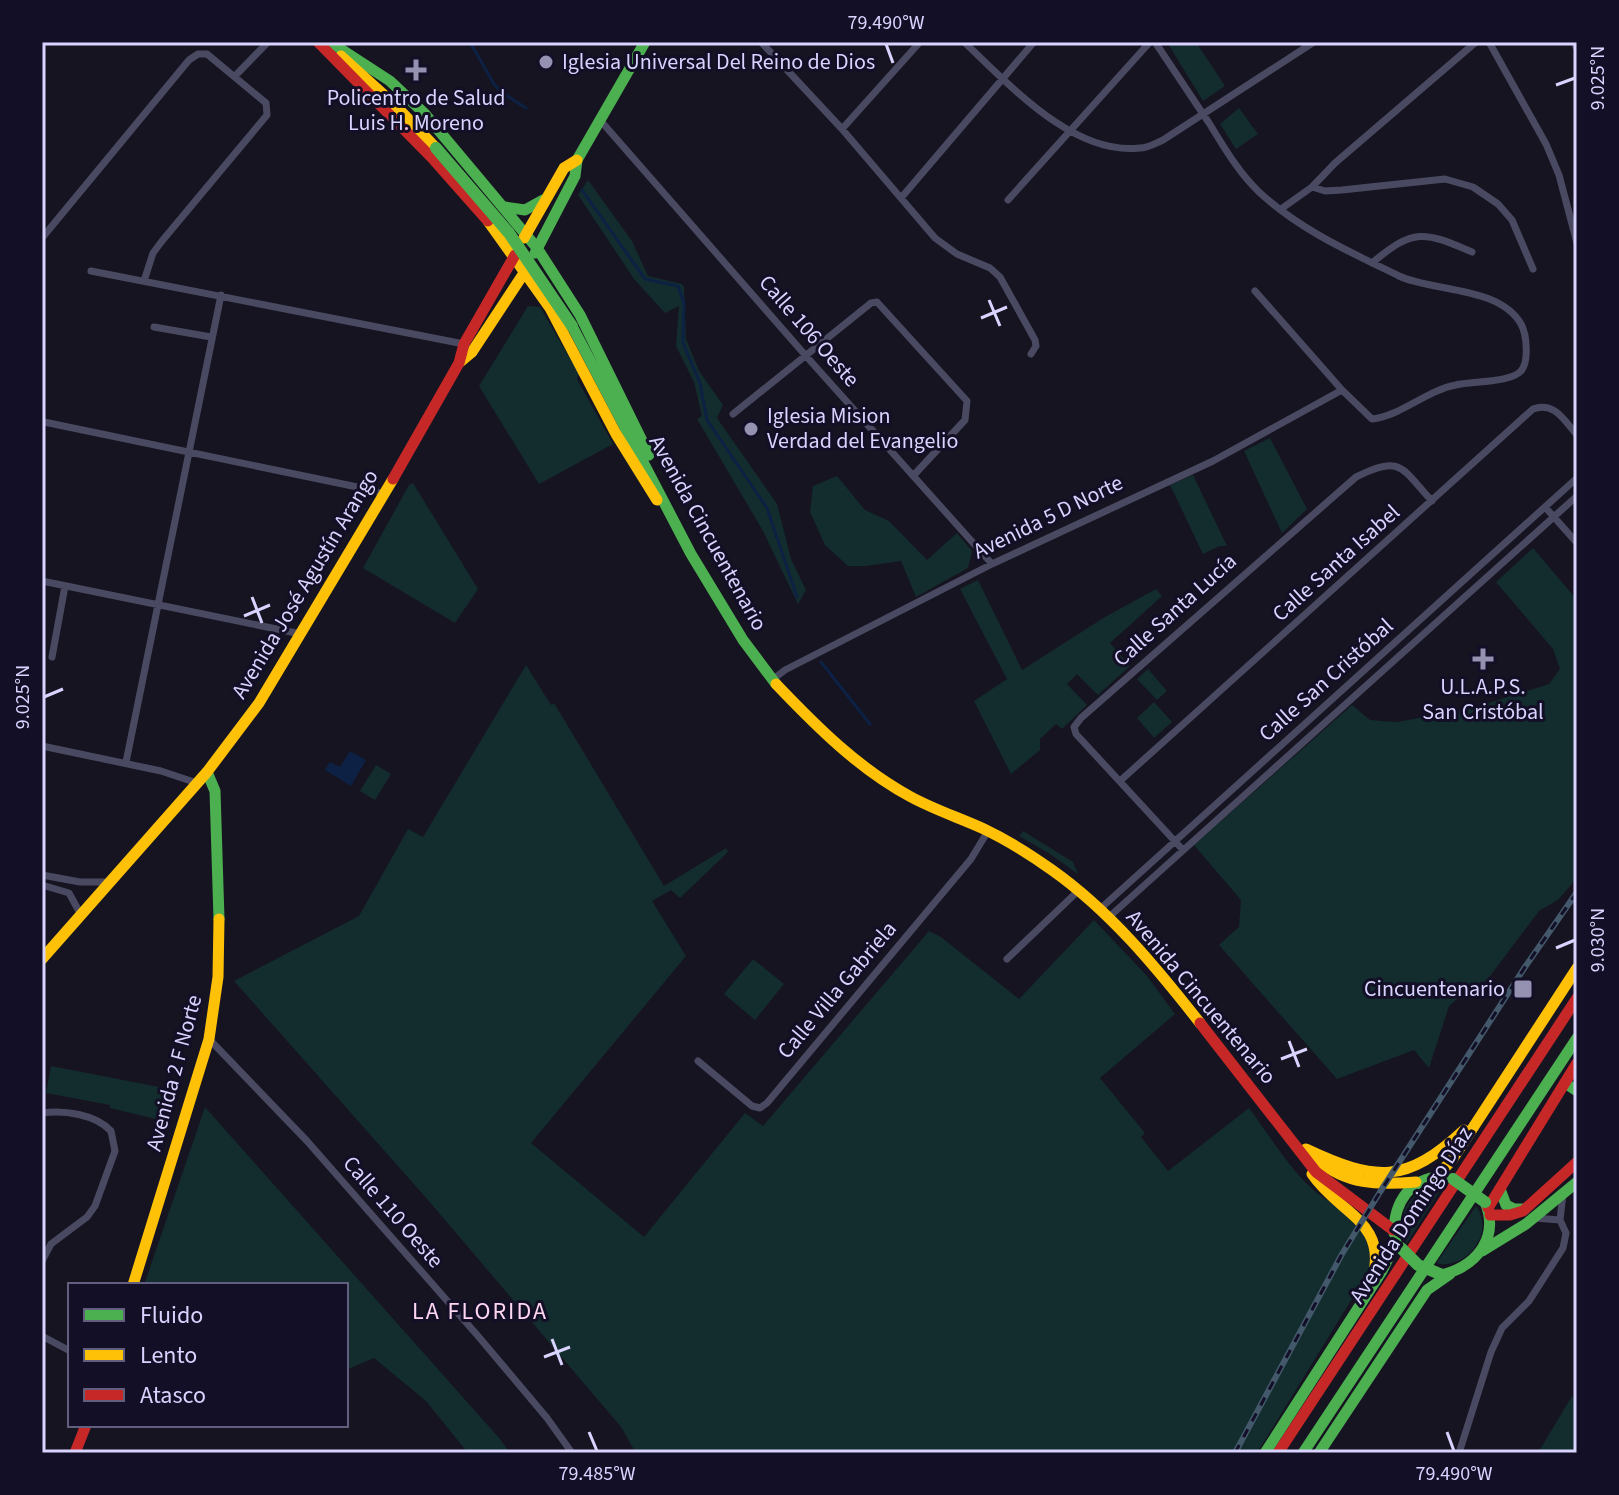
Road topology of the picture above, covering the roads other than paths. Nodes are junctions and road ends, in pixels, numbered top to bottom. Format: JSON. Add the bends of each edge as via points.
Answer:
{"nodes":[{"id":1,"x":268,"y":42,"type":"edge"},
{"id":2,"x":321,"y":42,"type":"edge"},
{"id":3,"x":330,"y":42,"type":"edge"},
{"id":4,"x":645,"y":42,"type":"edge"},
{"id":5,"x":761,"y":42,"type":"edge"},
{"id":6,"x":920,"y":42,"type":"edge"},
{"id":7,"x":964,"y":42,"type":"edge"},
{"id":8,"x":1034,"y":42,"type":"edge"},
{"id":9,"x":1152,"y":42,"type":"edge"},
{"id":10,"x":1314,"y":42,"type":"edge"},
{"id":11,"x":1476,"y":42,"type":"edge"},
{"id":12,"x":1489,"y":42,"type":"edge"},
{"id":13,"x":1574,"y":42,"type":"edge"},
{"id":14,"x":1577,"y":49,"type":"edge"},
{"id":15,"x":235,"y":76,"type":"junction"},
{"id":16,"x":1002,"y":77,"type":"junction"},
{"id":17,"x":1203,"y":114,"type":"junction"},
{"id":18,"x":600,"y":120,"type":"junction"},
{"id":19,"x":842,"y":129,"type":"junction"},
{"id":20,"x":1071,"y":132,"type":"junction"},
{"id":21,"x":577,"y":160,"type":"junction"},
{"id":22,"x":1312,"y":187,"type":"junction"},
{"id":23,"x":549,"y":195,"type":"junction"},
{"id":24,"x":901,"y":198,"type":"junction"},
{"id":25,"x":1008,"y":200,"type":"dead end"},
{"id":26,"x":505,"y":207,"type":"junction"},
{"id":27,"x":1281,"y":209,"type":"junction"},
{"id":28,"x":526,"y":234,"type":"junction"},
{"id":29,"x":42,"y":238,"type":"edge"},
{"id":30,"x":1577,"y":243,"type":"edge"},
{"id":31,"x":537,"y":248,"type":"junction"},
{"id":32,"x":1472,"y":252,"type":"dead end"},
{"id":33,"x":515,"y":255,"type":"junction"},
{"id":34,"x":1372,"y":263,"type":"junction"},
{"id":35,"x":1533,"y":269,"type":"dead end"},
{"id":36,"x":526,"y":270,"type":"junction"},
{"id":37,"x":91,"y":271,"type":"dead end"},
{"id":38,"x":144,"y":281,"type":"junction"},
{"id":39,"x":1255,"y":291,"type":"dead end"},
{"id":40,"x":221,"y":295,"type":"junction"},
{"id":41,"x":154,"y":327,"type":"dead end"},
{"id":42,"x":211,"y":337,"type":"junction"},
{"id":43,"x":464,"y":344,"type":"junction"},
{"id":44,"x":1031,"y":354,"type":"dead end"},
{"id":45,"x":806,"y":356,"type":"junction"},
{"id":46,"x":459,"y":363,"type":"junction"},
{"id":47,"x":1342,"y":390,"type":"junction"},
{"id":48,"x":733,"y":414,"type":"dead end"},
{"id":49,"x":44,"y":422,"type":"edge"},
{"id":50,"x":1577,"y":435,"type":"edge"},
{"id":51,"x":188,"y":452,"type":"junction"},
{"id":52,"x":913,"y":476,"type":"junction"},
{"id":53,"x":1577,"y":478,"type":"edge"},
{"id":54,"x":384,"y":494,"type":"junction"},
{"id":55,"x":1577,"y":496,"type":"edge"},
{"id":56,"x":1432,"y":501,"type":"junction"},
{"id":57,"x":1545,"y":507,"type":"junction"},
{"id":58,"x":671,"y":514,"type":"junction"},
{"id":59,"x":1554,"y":517,"type":"junction"},
{"id":60,"x":1577,"y":543,"type":"edge"},
{"id":61,"x":992,"y":564,"type":"junction"},
{"id":62,"x":42,"y":581,"type":"edge"},
{"id":63,"x":65,"y":586,"type":"junction"},
{"id":64,"x":156,"y":605,"type":"junction"},
{"id":65,"x":301,"y":634,"type":"junction"},
{"id":66,"x":52,"y":657,"type":"dead end"},
{"id":67,"x":772,"y":680,"type":"junction"},
{"id":68,"x":42,"y":746,"type":"edge"},
{"id":69,"x":126,"y":762,"type":"junction"},
{"id":70,"x":207,"y":772,"type":"junction"},
{"id":71,"x":1120,"y":781,"type":"junction"},
{"id":72,"x":197,"y":783,"type":"junction"},
{"id":73,"x":988,"y":831,"type":"junction"},
{"id":74,"x":1175,"y":841,"type":"junction"},
{"id":75,"x":1183,"y":850,"type":"junction"},
{"id":76,"x":42,"y":875,"type":"edge"},
{"id":77,"x":111,"y":882,"type":"junction"},
{"id":78,"x":42,"y":885,"type":"edge"},
{"id":79,"x":1078,"y":891,"type":"junction"},
{"id":80,"x":1104,"y":913,"type":"junction"},
{"id":81,"x":81,"y":916,"type":"junction"},
{"id":82,"x":42,"y":959,"type":"edge"},
{"id":83,"x":1007,"y":959,"type":"dead end"},
{"id":84,"x":1577,"y":968,"type":"edge"},
{"id":85,"x":1577,"y":998,"type":"edge"},
{"id":86,"x":1577,"y":1038,"type":"edge"},
{"id":87,"x":209,"y":1039,"type":"junction"},
{"id":88,"x":698,"y":1061,"type":"dead end"},
{"id":89,"x":1577,"y":1063,"type":"edge"},
{"id":90,"x":1565,"y":1083,"type":"junction"},
{"id":91,"x":1577,"y":1091,"type":"edge"},
{"id":92,"x":1483,"y":1110,"type":"junction"},
{"id":93,"x":42,"y":1113,"type":"edge"},
{"id":94,"x":1300,"y":1148,"type":"junction"},
{"id":95,"x":1577,"y":1162,"type":"edge"},
{"id":96,"x":1437,"y":1176,"type":"junction"},
{"id":97,"x":1416,"y":1182,"type":"junction"},
{"id":98,"x":1577,"y":1182,"type":"edge"},
{"id":99,"x":1500,"y":1189,"type":"junction"},
{"id":100,"x":1563,"y":1194,"type":"junction"},
{"id":101,"x":1488,"y":1208,"type":"junction"},
{"id":102,"x":1530,"y":1214,"type":"junction"},
{"id":103,"x":1560,"y":1220,"type":"junction"},
{"id":104,"x":1397,"y":1240,"type":"junction"},
{"id":105,"x":1482,"y":1251,"type":"junction"},
{"id":106,"x":42,"y":1261,"type":"edge"},
{"id":107,"x":1445,"y":1274,"type":"junction"},
{"id":108,"x":134,"y":1283,"type":"edge"},
{"id":109,"x":1367,"y":1293,"type":"junction"},
{"id":110,"x":42,"y":1336,"type":"edge"},
{"id":111,"x":68,"y":1350,"type":"edge"},
{"id":112,"x":85,"y":1427,"type":"edge"},
{"id":113,"x":75,"y":1453,"type":"edge"},
{"id":114,"x":572,"y":1453,"type":"edge"},
{"id":115,"x":1265,"y":1453,"type":"edge"},
{"id":116,"x":1278,"y":1453,"type":"edge"},
{"id":117,"x":1303,"y":1453,"type":"edge"},
{"id":118,"x":1319,"y":1453,"type":"edge"},
{"id":119,"x":1459,"y":1453,"type":"edge"}],
"edges":[{"from":1,"to":15,"type":"street"},
{"from":2,"to":33,"type":"main road","via":[[454,182]]},
{"from":2,"to":58,"type":"main road","name":"Avenida Cincuentenario","bridge":true,"via":[[394,104],[511,232],[572,326]]},
{"from":3,"to":26,"type":"main road","via":[[406,95]]},
{"from":4,"to":18,"type":"main road"},
{"from":5,"to":19,"type":"street"},
{"from":6,"to":19,"type":"street"},
{"from":7,"to":16,"type":"street"},
{"from":8,"to":16,"type":"street"},
{"from":9,"to":17,"type":"street"},
{"from":9,"to":20,"type":"street"},
{"from":10,"to":17,"type":"street"},
{"from":11,"to":22,"type":"street"},
{"from":12,"to":30,"type":"street","via":[[1546,144]]},
{"from":13,"to":14,"type":"street"},
{"from":15,"to":29,"type":"street","via":[[207,54],[189,60]]},
{"from":15,"to":38,"type":"street","via":[[266,103],[267,115],[153,253]]},
{"from":16,"to":20,"type":"street"},
{"from":16,"to":24,"type":"street"},
{"from":17,"to":20,"type":"street","via":[[1143,148],[1119,149]]},
{"from":17,"to":27,"type":"street","via":[[1240,171]]},
{"from":18,"to":21,"type":"main road"},
{"from":18,"to":45,"type":"street","name":"Calle 106 Oeste"},
{"from":19,"to":24,"type":"street"},
{"from":20,"to":25,"type":"street"},
{"from":21,"to":23,"type":"main road","name":"Avenida José Agustín Arango","via":[[564,168]]},
{"from":21,"to":31,"type":"main road","name":"Avenida José Agustín Arango","via":[[575,176]]},
{"from":22,"to":27,"type":"street"},
{"from":22,"to":35,"type":"street","via":[[1342,190],[1445,179],[1473,187],[1512,220]]},
{"from":23,"to":26,"type":"main road","via":[[525,210]]},
{"from":23,"to":28,"type":"main road","name":"Avenida José Agustín Arango"},
{"from":24,"to":44,"type":"street","via":[[947,248],[1000,277],[1035,340]]},
{"from":26,"to":28,"type":"main road"},
{"from":27,"to":34,"type":"street","via":[[1315,235]]},
{"from":28,"to":31,"type":"main road"},
{"from":28,"to":33,"type":"main road","name":"Avenida José Agustín Arango"},
{"from":31,"to":36,"type":"main road","name":"Avenida José Agustín Arango"},
{"from":31,"to":58,"type":"main road","via":[[580,315],[664,485]]},
{"from":32,"to":34,"type":"street","via":[[1432,235],[1396,243]]},
{"from":33,"to":36,"type":"main road"},
{"from":33,"to":43,"type":"main road","name":"Avenida José Agustín Arango"},
{"from":34,"to":47,"type":"street","via":[[1407,280],[1466,290],[1497,304],[1523,328],[1523,368],[1505,378],[1454,385],[1377,419],[1367,416]]},
{"from":36,"to":46,"type":"main road","name":"Avenida José Agustín Arango","via":[[472,352]]},
{"from":36,"to":58,"type":"main road","via":[[650,493]]},
{"from":37,"to":38,"type":"street"},
{"from":38,"to":40,"type":"street"},
{"from":39,"to":47,"type":"street"},
{"from":40,"to":42,"type":"street"},
{"from":40,"to":43,"type":"street"},
{"from":41,"to":42,"type":"street"},
{"from":42,"to":51,"type":"street"},
{"from":43,"to":46,"type":"main road","name":"Avenida José Agustín Arango"},
{"from":45,"to":48,"type":"street"},
{"from":45,"to":52,"type":"street","name":"Calle 106 Oeste"},
{"from":45,"to":52,"type":"street","via":[[871,303],[881,304],[967,401],[965,420]]},
{"from":46,"to":54,"type":"main road","name":"Avenida José Agustín Arango"},
{"from":47,"to":61,"type":"street","name":"Avenida 5 D Norte","via":[[1213,461]]},
{"from":49,"to":51,"type":"street"},
{"from":50,"to":56,"type":"street","name":"Calle Santa Isabel","via":[[1553,408],[1533,409]]},
{"from":51,"to":54,"type":"street"},
{"from":51,"to":64,"type":"street"},
{"from":52,"to":61,"type":"street","name":"Calle 106 Oeste"},
{"from":53,"to":57,"type":"street","name":"Calle San Cristóbal"},
{"from":54,"to":65,"type":"main road","name":"Avenida José Agustín Arango"},
{"from":55,"to":59,"type":"street","name":"Calle San Cristóbal"},
{"from":56,"to":71,"type":"street","name":"Calle Santa Isabel"},
{"from":56,"to":71,"type":"street","name":"Calle Santa Lucía","via":[[1395,464],[1356,477],[1081,718],[1076,734]]},
{"from":57,"to":59,"type":"street"},
{"from":57,"to":74,"type":"street","name":"Calle San Cristóbal"},
{"from":58,"to":67,"type":"main road","name":"Avenida Cincuentenario","via":[[713,592]]},
{"from":59,"to":60,"type":"street"},
{"from":59,"to":75,"type":"street","name":"Calle San Cristóbal"},
{"from":61,"to":67,"type":"street","name":"Avenida 5 D Norte"},
{"from":62,"to":63,"type":"street"},
{"from":63,"to":64,"type":"street"},
{"from":63,"to":66,"type":"street"},
{"from":64,"to":65,"type":"street"},
{"from":64,"to":69,"type":"street"},
{"from":65,"to":70,"type":"main road","name":"Avenida José Agustín Arango","via":[[259,703]]},
{"from":67,"to":73,"type":"main road","name":"Avenida Cincuentenario","via":[[819,730],[863,766],[911,797]]},
{"from":68,"to":69,"type":"street"},
{"from":69,"to":72,"type":"street"},
{"from":70,"to":72,"type":"main road","name":"Avenida José Agustín Arango"},
{"from":70,"to":87,"type":"main road","name":"Avenida 2 F Norte","via":[[215,791],[221,946]]},
{"from":71,"to":74,"type":"street","name":"Calle Santa Lucía"},
{"from":72,"to":77,"type":"main road","name":"Avenida José Agustín Arango"},
{"from":73,"to":79,"type":"main road","name":"Avenida Cincuentenario"},
{"from":73,"to":88,"type":"street","name":"Calle Villa Gabriela","via":[[971,859],[767,1103],[752,1106]]},
{"from":74,"to":75,"type":"street","name":"Calle Santa Lucía"},
{"from":74,"to":80,"type":"street","name":"Calle San Cristóbal"},
{"from":75,"to":80,"type":"street","name":"Calle San Cristóbal"},
{"from":76,"to":77,"type":"street"},
{"from":77,"to":81,"type":"main road","name":"Avenida José Agustín Arango"},
{"from":78,"to":81,"type":"street","via":[[69,893]]},
{"from":79,"to":80,"type":"main road","name":"Avenida Cincuentenario"},
{"from":79,"to":83,"type":"street"},
{"from":80,"to":94,"type":"main road","name":"Avenida Cincuentenario","via":[[1174,990]]},
{"from":81,"to":82,"type":"main road","name":"Avenida José Agustín Arango"},
{"from":84,"to":92,"type":"main road"},
{"from":85,"to":116,"type":"main road","name":"Avenida Domingo Díaz"},
{"from":86,"to":117,"type":"main road","name":"Avenida Domingo Díaz"},
{"from":87,"to":108,"type":"main road","name":"Avenida 2 F Norte"},
{"from":87,"to":114,"type":"street","name":"Calle 110 Oeste","via":[[307,1141],[478,1336]]},
{"from":89,"to":90,"type":"main road"},
{"from":90,"to":91,"type":"main road"},
{"from":90,"to":99,"type":"main road"},
{"from":92,"to":94,"type":"main road","via":[[1437,1155],[1404,1171],[1354,1170]]},
{"from":92,"to":96,"type":"main road"},
{"from":93,"to":106,"type":"street","via":[[95,1119],[111,1131],[115,1151],[95,1206],[51,1244]]},
{"from":94,"to":97,"type":"main road","name":"Avenida Cincuentenario","via":[[1347,1181]]},
{"from":94,"to":104,"type":"main road","name":"Avenida Cincuentenario","via":[[1327,1182],[1369,1209]]},
{"from":94,"to":109,"type":"main road","via":[[1322,1189],[1366,1225],[1374,1241],[1378,1257]]},
{"from":95,"to":102,"type":"main road"},
{"from":96,"to":97,"type":"main road"},
{"from":96,"to":101,"type":"main road","bridge":true,"via":[[1453,1179]]},
{"from":97,"to":104,"type":"main road","via":[[1398,1203]]},
{"from":98,"to":100,"type":"main road"},
{"from":99,"to":101,"type":"main road"},
{"from":99,"to":102,"type":"main road","via":[[1506,1205]]},
{"from":100,"to":102,"type":"main road"},
{"from":100,"to":103,"type":"street"},
{"from":101,"to":102,"type":"main road","via":[[1511,1216]]},
{"from":101,"to":105,"type":"main road","via":[[1490,1231]]},
{"from":102,"to":103,"type":"street"},
{"from":102,"to":105,"type":"main road"},
{"from":103,"to":119,"type":"street","via":[[1566,1233],[1563,1248],[1529,1301],[1502,1328]]},
{"from":104,"to":107,"type":"main road","bridge":true,"via":[[1418,1265]]},
{"from":104,"to":109,"type":"main road"},
{"from":105,"to":107,"type":"main road","via":[[1465,1267]]},
{"from":107,"to":118,"type":"main road","via":[[1427,1290]]},
{"from":109,"to":115,"type":"main road"},
{"from":110,"to":111,"type":"street"},
{"from":112,"to":113,"type":"main road"}]}
